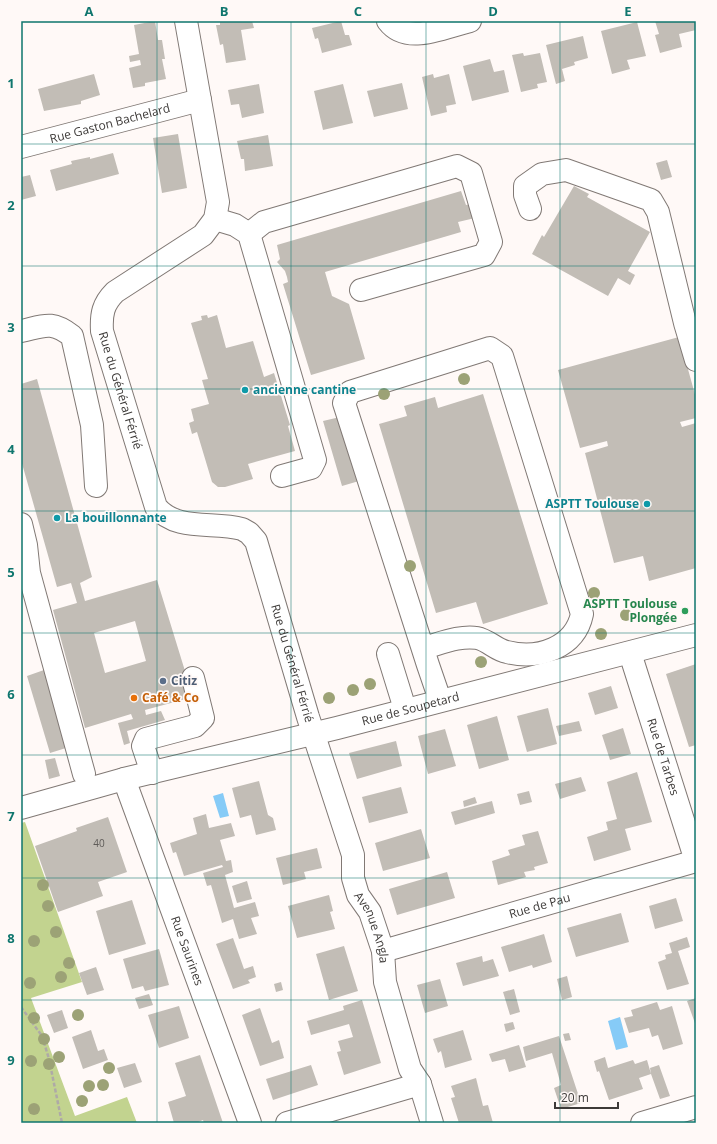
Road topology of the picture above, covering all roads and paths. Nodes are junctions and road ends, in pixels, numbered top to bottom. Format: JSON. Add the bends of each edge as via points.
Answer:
{"nodes":[{"id":1,"x":186,"y":21,"type":"edge"},
{"id":2,"x":388,"y":21,"type":"edge"},
{"id":3,"x":470,"y":21,"type":"edge"},
{"id":4,"x":200,"y":100,"type":"junction"},
{"id":5,"x":21,"y":147,"type":"edge"},
{"id":6,"x":530,"y":209,"type":"dead end"},
{"id":7,"x":215,"y":219,"type":"junction"},
{"id":8,"x":249,"y":234,"type":"junction"},
{"id":9,"x":361,"y":290,"type":"dead end"},
{"id":10,"x":21,"y":331,"type":"edge"},
{"id":11,"x":105,"y":342,"type":"junction"},
{"id":12,"x":75,"y":349,"type":"junction"},
{"id":13,"x":696,"y":360,"type":"edge"},
{"id":14,"x":282,"y":476,"type":"dead end"},
{"id":15,"x":96,"y":486,"type":"dead end"},
{"id":16,"x":21,"y":524,"type":"edge"},
{"id":17,"x":696,"y":635,"type":"edge"},
{"id":18,"x":423,"y":648,"type":"junction"},
{"id":19,"x":630,"y":653,"type":"junction"},
{"id":20,"x":388,"y":654,"type":"dead end"},
{"id":21,"x":193,"y":678,"type":"dead end"},
{"id":22,"x":440,"y":700,"type":"junction"},
{"id":23,"x":405,"y":709,"type":"junction"},
{"id":24,"x":313,"y":733,"type":"junction"},
{"id":25,"x":152,"y":773,"type":"junction"},
{"id":26,"x":84,"y":774,"type":"dead end"},
{"id":27,"x":124,"y":779,"type":"junction"},
{"id":28,"x":21,"y":808,"type":"edge"},
{"id":29,"x":696,"y":861,"type":"edge"},
{"id":30,"x":383,"y":951,"type":"junction"},
{"id":31,"x":21,"y":1008,"type":"edge"},
{"id":32,"x":420,"y":1084,"type":"junction"},
{"id":33,"x":696,"y":1107,"type":"edge"},
{"id":34,"x":62,"y":1123,"type":"edge"},
{"id":35,"x":250,"y":1123,"type":"edge"},
{"id":36,"x":287,"y":1123,"type":"edge"},
{"id":37,"x":432,"y":1123,"type":"edge"},
{"id":38,"x":642,"y":1123,"type":"edge"}],
"edges":[{"from":1,"to":4,"type":"street","name":"Rue du Général Férrié"},
{"from":2,"to":3,"type":"street","via":[[400,32],[410,34]]},
{"from":4,"to":5,"type":"street","name":"Rue Gaston Bachelard"},
{"from":4,"to":7,"type":"street","name":"Rue du Général Férrié","via":[[218,202]]},
{"from":6,"to":13,"type":"street","via":[[525,186],[542,174],[566,170],[651,200],[658,212]]},
{"from":7,"to":8,"type":"street","via":[[235,225]]},
{"from":7,"to":11,"type":"street","name":"Rue du Général Férrié","via":[[203,235],[109,298],[101,312]]},
{"from":8,"to":9,"type":"street","via":[[264,222],[457,166],[471,173],[491,242],[484,255]]},
{"from":8,"to":14,"type":"street","via":[[315,460],[311,468]]},
{"from":10,"to":12,"type":"street","via":[[50,324],[72,336]]},
{"from":11,"to":12,"type":"street"},
{"from":11,"to":24,"type":"street","name":"Rue du Général Férrié","via":[[156,507],[161,514],[181,523],[234,527],[249,533],[256,541]]},
{"from":12,"to":15,"type":"street","via":[[92,425]]},
{"from":16,"to":26,"type":"street","via":[[29,573]]},
{"from":17,"to":19,"type":"street","name":"Rue de Soupetard"},
{"from":18,"to":18,"type":"street","via":[[344,403],[350,392],[490,348],[502,356],[582,614],[581,621],[577,630],[561,646],[531,655],[505,652],[492,643],[466,637]]},
{"from":18,"to":22,"type":"street"},
{"from":19,"to":22,"type":"street","name":"Rue de Soupetard"},
{"from":19,"to":29,"type":"street","name":"Rue de Tarbes"},
{"from":20,"to":23,"type":"street"},
{"from":21,"to":25,"type":"street","via":[[203,718],[195,726],[146,739],[144,746]]},
{"from":22,"to":23,"type":"street","name":"Rue de Soupetard"},
{"from":23,"to":24,"type":"street","name":"Rue de Soupetard"},
{"from":24,"to":25,"type":"street","name":"Rue de Soupetard"},
{"from":24,"to":30,"type":"street","name":"Avenue Angla","via":[[353,855],[353,878],[358,895],[370,912]]},
{"from":25,"to":27,"type":"street","name":"Rue de Soupetard"},
{"from":27,"to":28,"type":"street","name":"Rue de Soupetard"},
{"from":27,"to":35,"type":"street","name":"Rue Saurines"},
{"from":29,"to":30,"type":"street","name":"Rue de Pau"},
{"from":30,"to":32,"type":"street","name":"Avenue Angla","via":[[385,982],[410,1069]]},
{"from":31,"to":34,"type":"path","via":[[42,1036],[50,1059]]},
{"from":32,"to":36,"type":"street"},
{"from":32,"to":37,"type":"street","name":"Avenue Angla"},
{"from":33,"to":38,"type":"street"}]}
